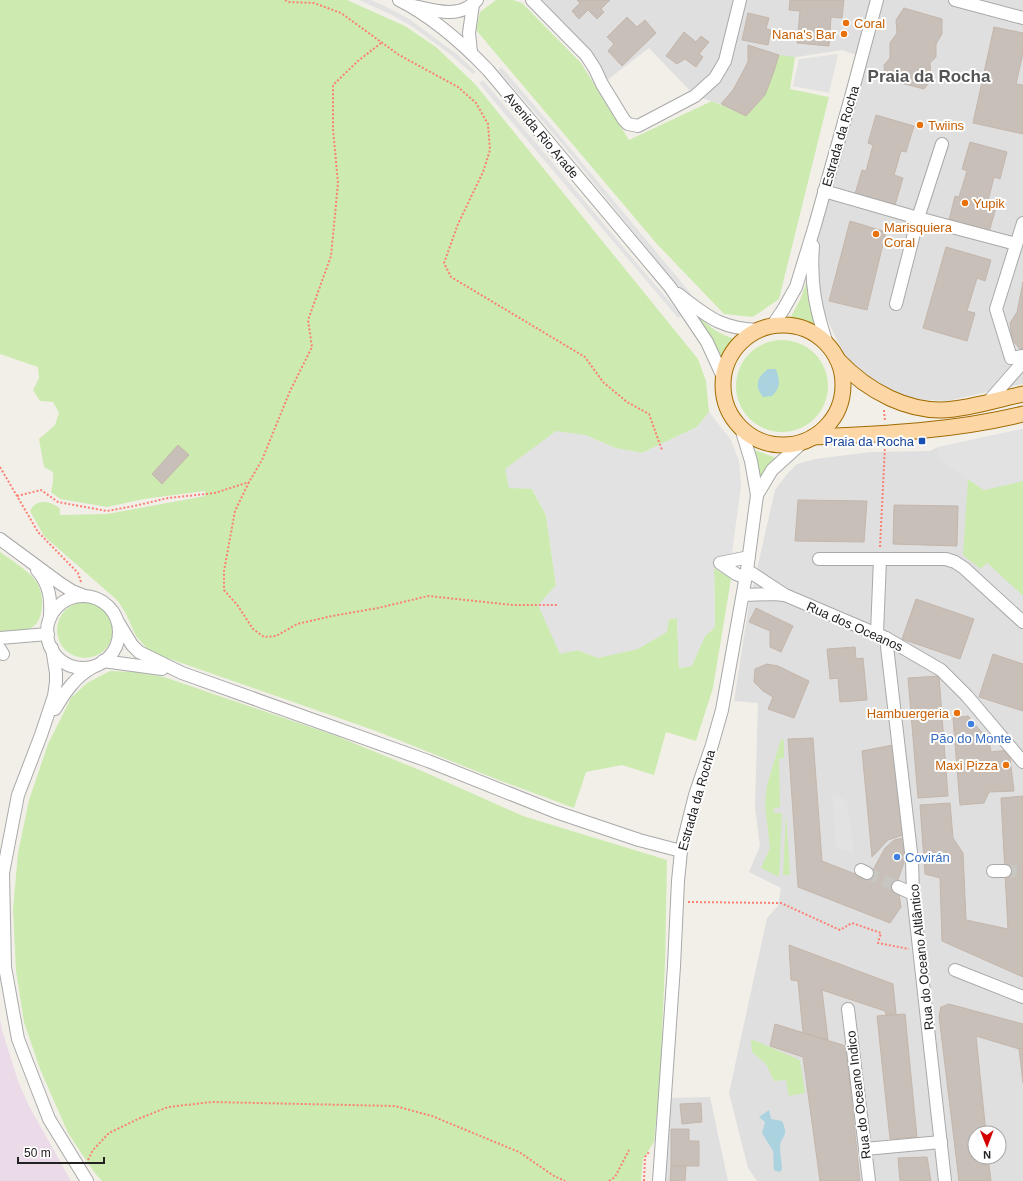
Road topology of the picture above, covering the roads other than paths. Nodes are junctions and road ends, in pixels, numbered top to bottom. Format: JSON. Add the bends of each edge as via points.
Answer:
{"nodes":[{"id":1,"x":532,"y":0,"type":"edge"},
{"id":2,"x":740,"y":0,"type":"edge"},
{"id":3,"x":877,"y":0,"type":"edge"},
{"id":4,"x":955,"y":0,"type":"edge"},
{"id":5,"x":475,"y":2,"type":"edge"},
{"id":6,"x":404,"y":3,"type":"edge"},
{"id":7,"x":1023,"y":18,"type":"edge"},
{"id":8,"x":471,"y":52,"type":"junction"},
{"id":9,"x":942,"y":144,"type":"dead end"},
{"id":10,"x":824,"y":191,"type":"junction"},
{"id":11,"x":918,"y":218,"type":"junction"},
{"id":12,"x":1023,"y":223,"type":"edge"},
{"id":13,"x":815,"y":225,"type":"junction"},
{"id":14,"x":1016,"y":244,"type":"junction"},
{"id":15,"x":670,"y":287,"type":"junction"},
{"id":16,"x":896,"y":304,"type":"dead end"},
{"id":17,"x":766,"y":328,"type":"junction"},
{"id":18,"x":832,"y":352,"type":"junction"},
{"id":19,"x":1023,"y":356,"type":"edge"},
{"id":20,"x":1023,"y":362,"type":"edge"},
{"id":21,"x":723,"y":377,"type":"junction"},
{"id":22,"x":1023,"y":394,"type":"edge"},
{"id":23,"x":988,"y":402,"type":"junction"},
{"id":24,"x":1023,"y":414,"type":"edge"},
{"id":25,"x":741,"y":428,"type":"junction"},
{"id":26,"x":809,"y":438,"type":"junction"},
{"id":27,"x":757,"y":495,"type":"junction"},
{"id":28,"x":0,"y":539,"type":"edge"},
{"id":29,"x":749,"y":557,"type":"junction"},
{"id":30,"x":880,"y":558,"type":"junction"},
{"id":31,"x":819,"y":559,"type":"dead end"},
{"id":32,"x":30,"y":562,"type":"junction"},
{"id":33,"x":746,"y":574,"type":"junction"},
{"id":34,"x":83,"y":590,"type":"junction"},
{"id":35,"x":743,"y":595,"type":"junction"},
{"id":36,"x":785,"y":595,"type":"junction"},
{"id":37,"x":50,"y":619,"type":"junction"},
{"id":38,"x":118,"y":622,"type":"junction"},
{"id":39,"x":1023,"y":622,"type":"edge"},
{"id":40,"x":48,"y":634,"type":"junction"},
{"id":41,"x":882,"y":636,"type":"junction"},
{"id":42,"x":0,"y":638,"type":"edge"},
{"id":43,"x":52,"y":648,"type":"junction"},
{"id":44,"x":100,"y":663,"type":"junction"},
{"id":45,"x":182,"y":673,"type":"junction"},
{"id":46,"x":41,"y":735,"type":"junction"},
{"id":47,"x":1023,"y":762,"type":"edge"},
{"id":48,"x":681,"y":851,"type":"junction"},
{"id":49,"x":898,"y":887,"type":"tunnel mouth"},
{"id":50,"x":913,"y":894,"type":"junction"},
{"id":51,"x":955,"y":970,"type":"dead end"},
{"id":52,"x":1023,"y":997,"type":"edge"},
{"id":53,"x":848,"y":1009,"type":"dead end"},
{"id":54,"x":941,"y":1142,"type":"junction"},
{"id":55,"x":865,"y":1149,"type":"junction"},
{"id":56,"x":84,"y":1176,"type":"edge"},
{"id":57,"x":659,"y":1181,"type":"edge"},
{"id":58,"x":869,"y":1181,"type":"edge"},
{"id":59,"x":946,"y":1181,"type":"edge"}],
"edges":[{"from":1,"to":2,"type":"street","via":[[586,55],[624,120],[628,124],[638,126],[695,96],[715,78],[727,56]]},
{"from":3,"to":10,"type":"street","name":"Estrada da Rocha"},
{"from":4,"to":7,"type":"street"},
{"from":5,"to":6,"type":"street","via":[[459,11],[444,13]]},
{"from":5,"to":8,"type":"street","via":[[469,33]]},
{"from":6,"to":8,"type":"street","name":"Avenida Rio Arade","via":[[450,34]]},
{"from":8,"to":15,"type":"street","name":"Avenida Rio Arade"},
{"from":9,"to":11,"type":"street"},
{"from":10,"to":11,"type":"street"},
{"from":10,"to":13,"type":"street","name":"Estrada da Rocha"},
{"from":11,"to":14,"type":"street"},
{"from":11,"to":16,"type":"street"},
{"from":12,"to":14,"type":"street"},
{"from":13,"to":17,"type":"street","name":"Estrada da Rocha","via":[[796,287],[783,310]]},
{"from":13,"to":18,"type":"street","name":"Estrada da Rocha","via":[[813,287],[817,312]]},
{"from":14,"to":19,"type":"street","via":[[996,308],[1011,358]]},
{"from":15,"to":17,"type":"street","via":[[704,314],[733,328]]},
{"from":15,"to":21,"type":"street","via":[[707,342]]},
{"from":17,"to":18,"type":"main road","via":[[797,327],[820,338]]},
{"from":17,"to":21,"type":"main road","via":[[749,336],[736,349],[726,365]]},
{"from":18,"to":23,"type":"main road","via":[[850,373],[867,386],[896,401],[927,409],[953,409]]},
{"from":18,"to":26,"type":"main road","via":[[842,379],[840,401],[830,422]]},
{"from":20,"to":23,"type":"street"},
{"from":21,"to":25,"type":"main road","via":[[725,402]]},
{"from":22,"to":23,"type":"main road"},
{"from":24,"to":26,"type":"main road","via":[[955,427]]},
{"from":25,"to":26,"type":"main road","via":[[756,439],[781,445]]},
{"from":25,"to":27,"type":"street","name":"Estrada da Rocha","via":[[751,460]]},
{"from":26,"to":27,"type":"street","name":"Estrada da Rocha","via":[[772,470]]},
{"from":27,"to":29,"type":"street","name":"Estrada da Rocha"},
{"from":28,"to":32,"type":"street"},
{"from":29,"to":33,"type":"street","name":"Estrada da Rocha"},
{"from":29,"to":33,"type":"street","via":[[720,563],[736,574]]},
{"from":30,"to":31,"type":"street"},
{"from":30,"to":39,"type":"street","via":[[935,558],[955,562]]},
{"from":30,"to":41,"type":"street","name":"Rua do Oceano Altlântico"},
{"from":32,"to":34,"type":"street","via":[[67,588]]},
{"from":32,"to":37,"type":"street","via":[[46,582],[50,593]]},
{"from":33,"to":35,"type":"street","name":"Estrada da Rocha"},
{"from":33,"to":36,"type":"street"},
{"from":34,"to":37,"type":"street","via":[[77,596],[63,602]]},
{"from":34,"to":38,"type":"street","via":[[111,608]]},
{"from":35,"to":36,"type":"street"},
{"from":35,"to":48,"type":"street","name":"Estrada da Rocha","via":[[722,710],[695,795]]},
{"from":36,"to":41,"type":"street","name":"Rua dos Oceanos"},
{"from":37,"to":40,"type":"street"},
{"from":38,"to":44,"type":"street","via":[[117,644],[109,656]]},
{"from":38,"to":45,"type":"street","via":[[139,652]]},
{"from":40,"to":42,"type":"street"},
{"from":40,"to":43,"type":"street"},
{"from":41,"to":47,"type":"street","name":"Rua dos Oceanos","via":[[941,670],[967,696]]},
{"from":41,"to":50,"type":"street","name":"Rua do Oceano Altlântico","via":[[911,854]]},
{"from":43,"to":44,"type":"street","via":[[61,660],[68,664],[82,667]]},
{"from":43,"to":46,"type":"street","via":[[56,682]]},
{"from":44,"to":45,"type":"street","via":[[140,665]]},
{"from":44,"to":46,"type":"street","via":[[87,670],[70,685]]},
{"from":45,"to":48,"type":"street","via":[[428,761],[556,812],[639,840]]},
{"from":46,"to":56,"type":"street","via":[[18,794],[3,873],[5,967],[18,1039],[49,1119]]},
{"from":48,"to":57,"type":"street","name":"Estrada da Rocha"},
{"from":49,"to":50,"type":"street"},
{"from":50,"to":54,"type":"street","name":"Rua do Oceano Altlântico"},
{"from":51,"to":52,"type":"street"},
{"from":53,"to":55,"type":"street","name":"Rua do Oceano Indico"},
{"from":54,"to":55,"type":"street"},
{"from":54,"to":59,"type":"street","name":"Rua do Oceano Altlântico"},
{"from":55,"to":58,"type":"street","name":"Rua do Oceano Indico"}]}
